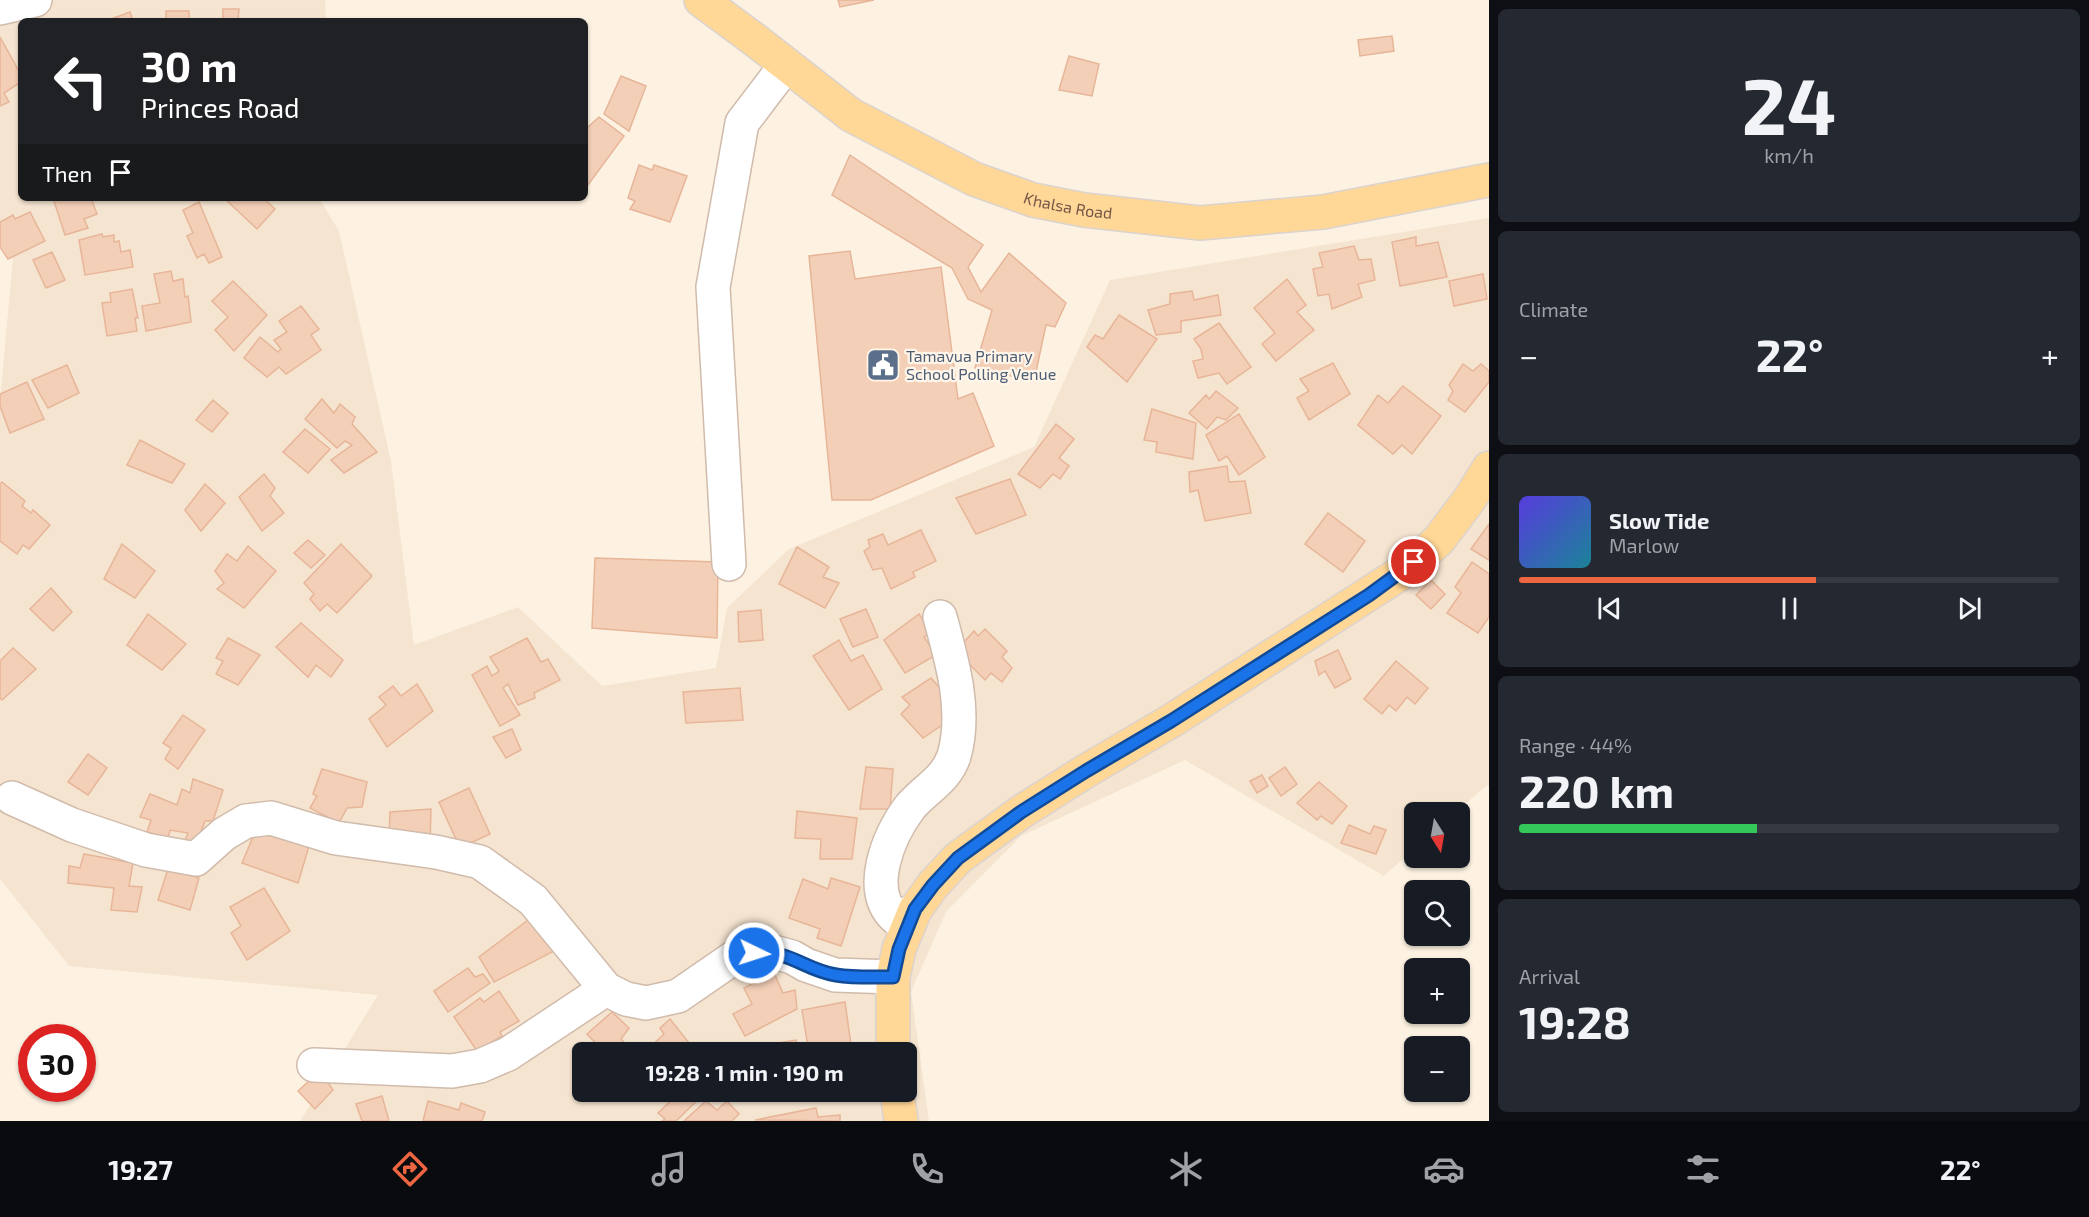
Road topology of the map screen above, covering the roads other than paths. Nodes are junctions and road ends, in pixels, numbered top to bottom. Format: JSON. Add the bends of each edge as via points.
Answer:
{"nodes":[{"id":1,"x":34,"y":0,"type":"edge"},
{"id":2,"x":701,"y":0,"type":"edge"},
{"id":3,"x":0,"y":8,"type":"edge"},
{"id":4,"x":786,"y":65,"type":"junction"},
{"id":5,"x":1489,"y":180,"type":"edge"},
{"id":6,"x":1489,"y":468,"type":"edge"},
{"id":7,"x":729,"y":564,"type":"dead end"},
{"id":8,"x":940,"y":617,"type":"dead end"},
{"id":9,"x":12,"y":798,"type":"dead end"},
{"id":10,"x":915,"y":909,"type":"junction"},
{"id":11,"x":893,"y":977,"type":"junction"},
{"id":12,"x":606,"y":989,"type":"junction"},
{"id":13,"x":893,"y":1042,"type":"edge"},
{"id":14,"x":314,"y":1065,"type":"dead end"},
{"id":15,"x":898,"y":1102,"type":"edge"},
{"id":16,"x":901,"y":1121,"type":"edge"}],
"edges":[{"from":1,"to":3,"type":"street"},
{"from":2,"to":4,"type":"main road","name":"Khalsa Road"},
{"from":4,"to":5,"type":"main road","name":"Khalsa Road","via":[[851,116],[974,179],[1033,200],[1084,210],[1200,223],[1323,212]]},
{"from":4,"to":7,"type":"street","via":[[742,123],[713,287]]},
{"from":6,"to":10,"type":"main road","via":[[1438,541],[1401,573],[987,836],[958,858]]},
{"from":8,"to":10,"type":"street","via":[[958,705],[954,754],[943,777],[925,791],[898,827],[883,867],[881,887],[885,905],[897,919]]},
{"from":9,"to":12,"type":"street","via":[[72,825],[146,850],[196,859],[246,821],[272,818],[336,838],[480,862],[533,900]]},
{"from":10,"to":11,"type":"main road"},
{"from":11,"to":12,"type":"street","via":[[835,975],[770,951],[739,954],[678,996],[646,1003]]},
{"from":11,"to":13,"type":"main road"},
{"from":12,"to":14,"type":"street","via":[[508,1054],[480,1066],[453,1071]]},
{"from":15,"to":16,"type":"main road"}]}
